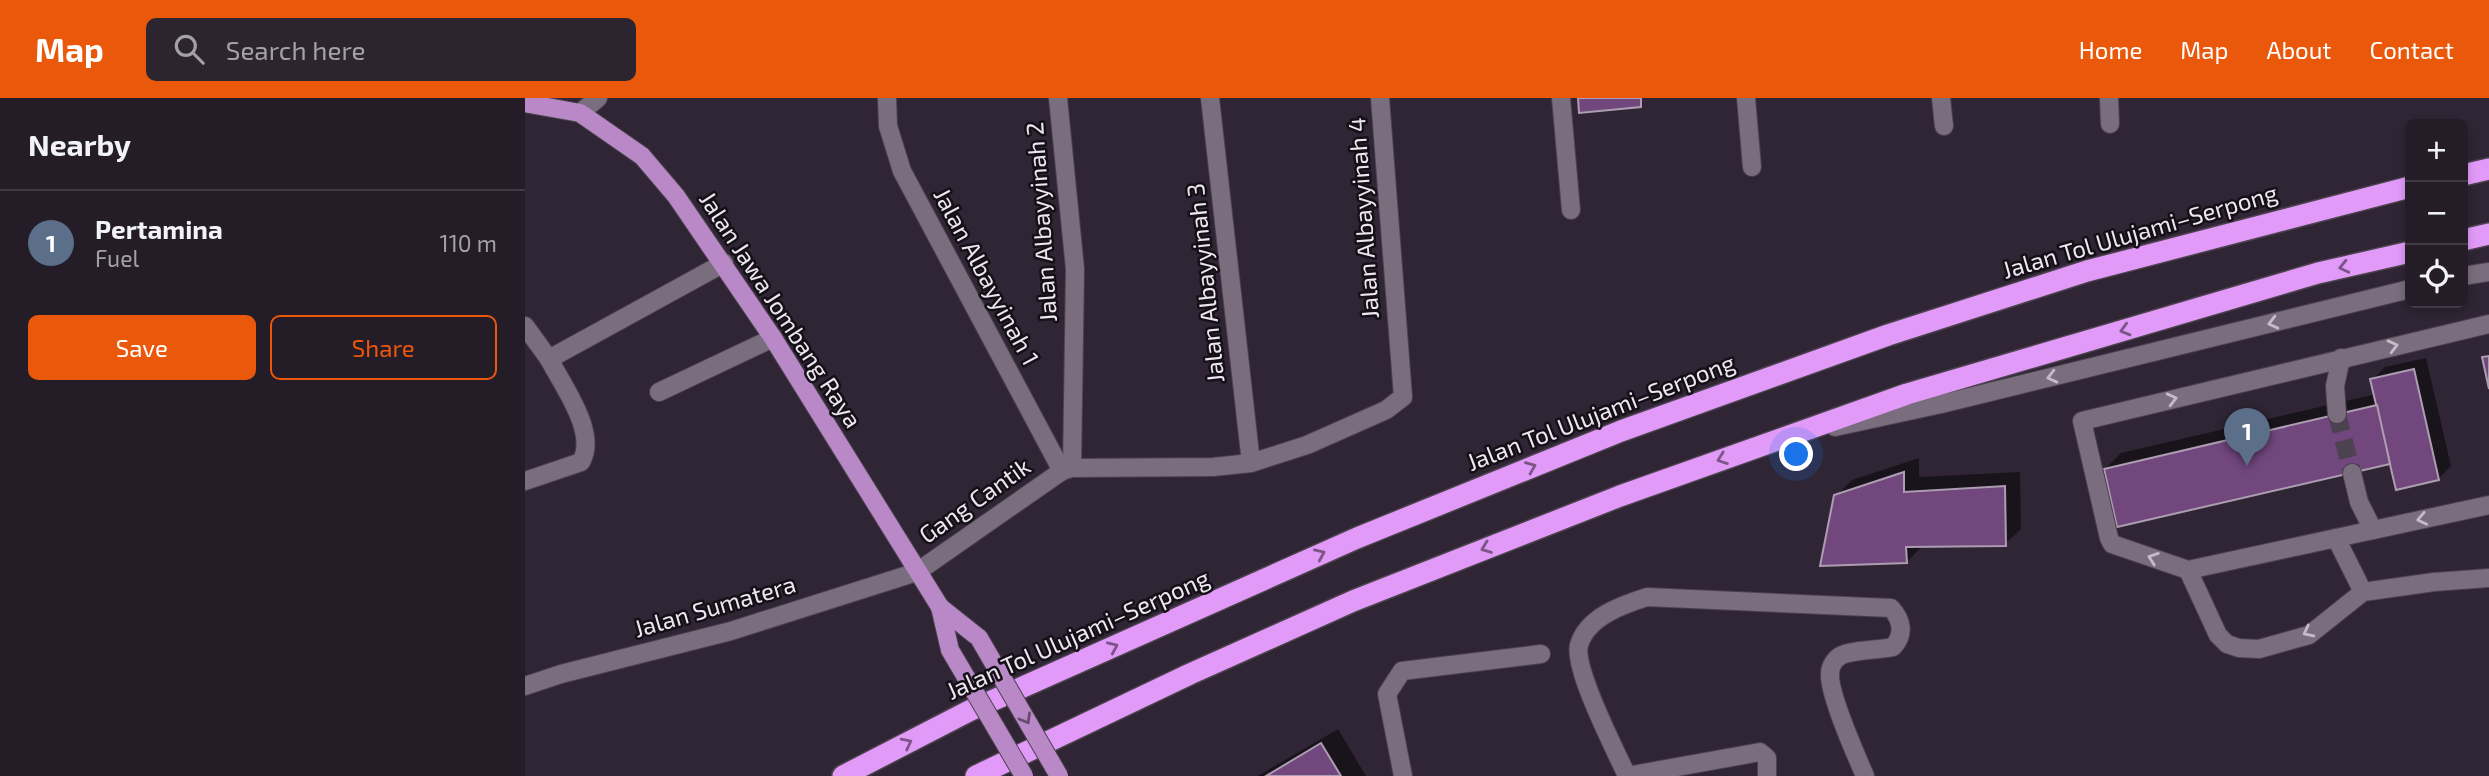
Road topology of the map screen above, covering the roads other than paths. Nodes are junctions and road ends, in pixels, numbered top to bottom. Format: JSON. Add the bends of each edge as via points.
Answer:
{"nodes":[{"id":1,"x":598,"y":98,"type":"edge"},
{"id":2,"x":887,"y":98,"type":"edge"},
{"id":3,"x":1058,"y":98,"type":"edge"},
{"id":4,"x":1210,"y":98,"type":"edge"},
{"id":5,"x":1380,"y":98,"type":"edge"},
{"id":6,"x":1560,"y":98,"type":"edge"},
{"id":7,"x":1747,"y":98,"type":"edge"},
{"id":8,"x":1941,"y":98,"type":"edge"},
{"id":9,"x":2109,"y":98,"type":"edge"},
{"id":10,"x":525,"y":103,"type":"edge"},
{"id":11,"x":580,"y":113,"type":"junction"},
{"id":12,"x":2110,"y":124,"type":"dead end"},
{"id":13,"x":1944,"y":126,"type":"dead end"},
{"id":14,"x":1752,"y":167,"type":"dead end"},
{"id":15,"x":2489,"y":169,"type":"edge"},
{"id":16,"x":2468,"y":174,"type":"edge"},
{"id":17,"x":2405,"y":188,"type":"edge"},
{"id":18,"x":1570,"y":210,"type":"dead end"},
{"id":19,"x":2489,"y":234,"type":"edge"},
{"id":20,"x":2468,"y":239,"type":"edge"},
{"id":21,"x":2405,"y":253,"type":"edge"},
{"id":22,"x":724,"y":263,"type":"junction"},
{"id":23,"x":2489,"y":272,"type":"edge"},
{"id":24,"x":2468,"y":275,"type":"edge"},
{"id":25,"x":2405,"y":290,"type":"edge"},
{"id":26,"x":2489,"y":324,"type":"edge"},
{"id":27,"x":525,"y":327,"type":"edge"},
{"id":28,"x":773,"y":338,"type":"junction"},
{"id":29,"x":2341,"y":358,"type":"junction"},
{"id":30,"x":549,"y":359,"type":"junction"},
{"id":31,"x":659,"y":392,"type":"dead end"},
{"id":32,"x":2337,"y":414,"type":"tunnel mouth"},
{"id":33,"x":1766,"y":443,"type":"junction"},
{"id":34,"x":1251,"y":463,"type":"junction"},
{"id":35,"x":1067,"y":470,"type":"junction"},
{"id":36,"x":2352,"y":473,"type":"tunnel mouth"},
{"id":37,"x":525,"y":481,"type":"edge"},
{"id":38,"x":2489,"y":505,"type":"edge"},
{"id":39,"x":2373,"y":530,"type":"junction"},
{"id":40,"x":2336,"y":538,"type":"junction"},
{"id":41,"x":2188,"y":570,"type":"junction"},
{"id":42,"x":917,"y":572,"type":"junction"},
{"id":43,"x":2489,"y":578,"type":"edge"},
{"id":44,"x":2363,"y":592,"type":"junction"},
{"id":45,"x":940,"y":607,"type":"junction"},
{"id":46,"x":1541,"y":654,"type":"dead end"},
{"id":47,"x":525,"y":686,"type":"edge"},
{"id":48,"x":843,"y":776,"type":"edge"},
{"id":49,"x":975,"y":776,"type":"edge"},
{"id":50,"x":1024,"y":776,"type":"edge"},
{"id":51,"x":1059,"y":776,"type":"edge"},
{"id":52,"x":1403,"y":776,"type":"edge"},
{"id":53,"x":1627,"y":776,"type":"edge"},
{"id":54,"x":1767,"y":776,"type":"edge"},
{"id":55,"x":1865,"y":776,"type":"edge"}],
"edges":[{"from":1,"to":11,"type":"street"},
{"from":2,"to":35,"type":"street","name":"Jalan Albayyinah 1","via":[[888,126],[902,171]]},
{"from":3,"to":35,"type":"street","name":"Jalan Albayyinah 2","via":[[1075,269]]},
{"from":4,"to":34,"type":"street","name":"Jalan Albayyinah 3"},
{"from":5,"to":34,"type":"street","name":"Jalan Albayyinah 4","via":[[1403,397],[1386,410],[1307,445]]},
{"from":6,"to":18,"type":"street"},
{"from":7,"to":14,"type":"street"},
{"from":8,"to":13,"type":"street"},
{"from":9,"to":12,"type":"street"},
{"from":10,"to":11,"type":"main road","name":"Jalan Jawa Jombang Raya"},
{"from":11,"to":22,"type":"main road","name":"Jalan Jawa Jombang Raya","via":[[642,156]]},
{"from":15,"to":16,"type":"highway"},
{"from":48,"to":17,"type":"highway","name":"Jalan Tol Ulujami–Serpong","one_way":true,"via":[[969,711],[1344,543],[1621,431],[1888,335],[2087,271]]},
{"from":19,"to":20,"type":"highway"},
{"from":21,"to":33,"type":"highway","one_way":true,"via":[[2318,273],[1920,390]]},
{"from":22,"to":28,"type":"main road","name":"Jalan Jawa Jombang Raya"},
{"from":22,"to":30,"type":"street"},
{"from":23,"to":24,"type":"street"},
{"from":25,"to":33,"type":"street","one_way":true},
{"from":29,"to":26,"type":"street","one_way":true},
{"from":27,"to":30,"type":"street"},
{"from":28,"to":31,"type":"street"},
{"from":28,"to":42,"type":"main road","name":"Jalan Jawa Jombang Raya"},
{"from":29,"to":32,"type":"street","via":[[2335,386]]},
{"from":41,"to":29,"type":"street","one_way":true,"via":[[2112,544],[2082,421]]},
{"from":30,"to":37,"type":"street","via":[[583,424],[586,454],[581,462]]},
{"from":33,"to":49,"type":"highway","one_way":true,"via":[[1353,601]]},
{"from":34,"to":35,"type":"street"},
{"from":35,"to":42,"type":"street","name":"Gang Cantik"},
{"from":36,"to":39,"type":"street"},
{"from":38,"to":39,"type":"street","one_way":true},
{"from":39,"to":40,"type":"street"},
{"from":40,"to":41,"type":"street"},
{"from":40,"to":44,"type":"street"},
{"from":44,"to":41,"type":"street","one_way":true,"via":[[2309,635],[2259,649],[2239,648],[2218,635]]},
{"from":42,"to":45,"type":"main road","name":"Jalan Jawa Jombang Raya"},
{"from":42,"to":47,"type":"street","name":"Jalan Sumatera","via":[[731,631]]},
{"from":43,"to":44,"type":"street"},
{"from":45,"to":50,"type":"main road","name":"Jalan Jawa Jombang Raya","bridge":true,"via":[[950,650]]},
{"from":45,"to":51,"type":"main road","name":"Jalan Jawa Jombang Raya","one_way":true,"bridge":true,"via":[[979,638]]},
{"from":46,"to":52,"type":"street","via":[[1402,671],[1387,694]]},
{"from":53,"to":54,"type":"street","via":[[1760,752],[1767,758]]},
{"from":53,"to":55,"type":"street","via":[[1585,680],[1579,647],[1587,629],[1619,606],[1647,597],[1891,608],[1901,628],[1899,641],[1893,647],[1843,654],[1829,673]]}]}
